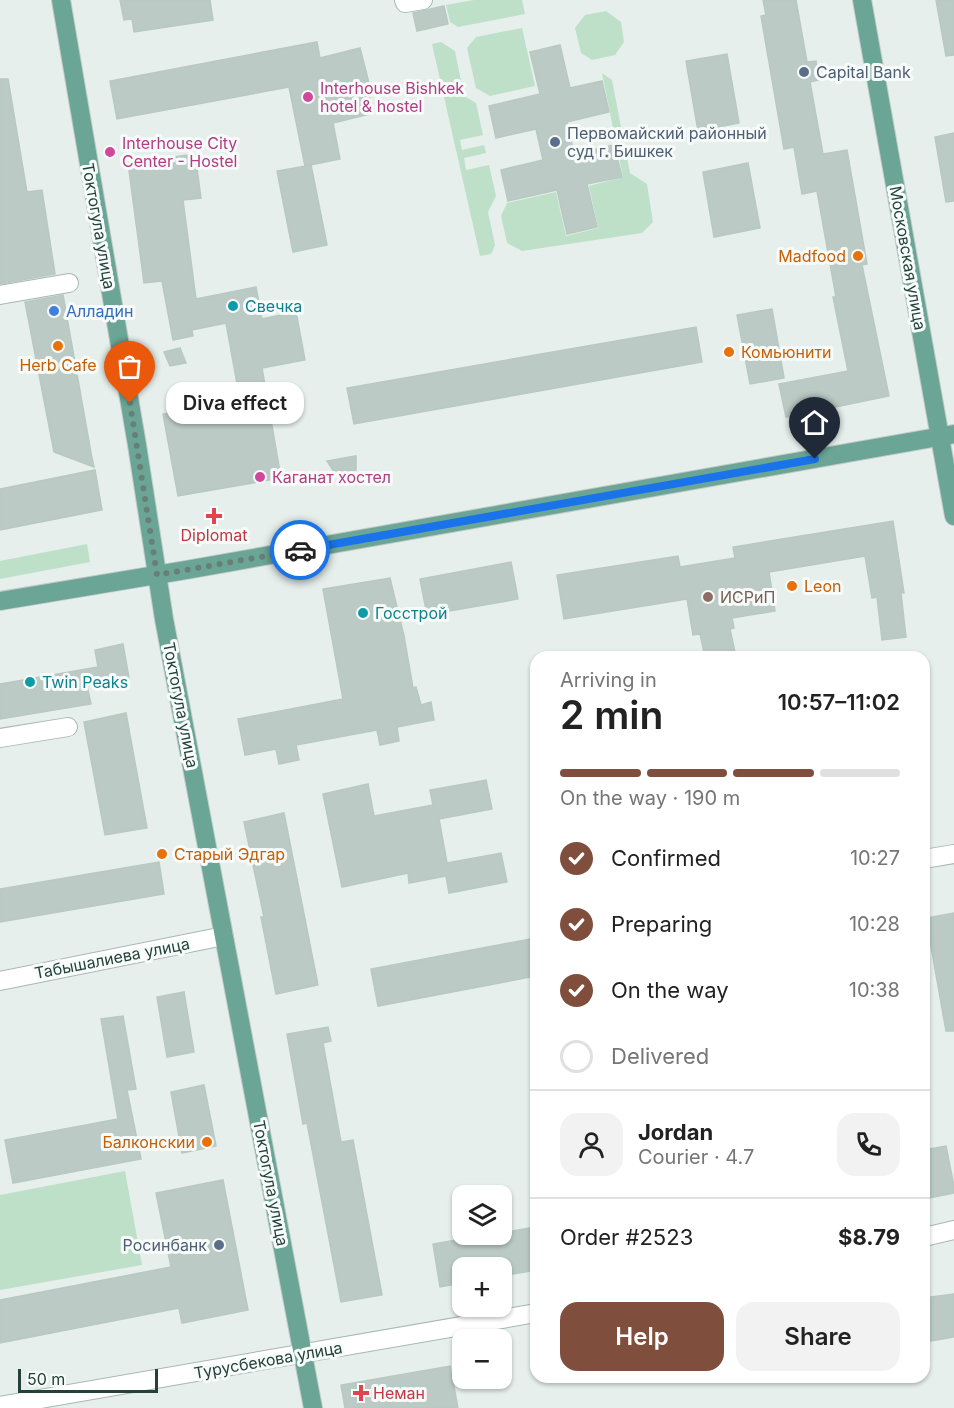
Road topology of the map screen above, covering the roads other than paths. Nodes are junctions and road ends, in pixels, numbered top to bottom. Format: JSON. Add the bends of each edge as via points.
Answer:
{"nodes":[{"id":1,"x":61,"y":0,"type":"edge"},
{"id":2,"x":404,"y":0,"type":"edge"},
{"id":3,"x":423,"y":0,"type":"edge"},
{"id":4,"x":862,"y":0,"type":"edge"},
{"id":5,"x":69,"y":283,"type":"dead end"},
{"id":6,"x":0,"y":294,"type":"edge"},
{"id":7,"x":947,"y":436,"type":"edge"},
{"id":8,"x":954,"y":516,"type":"edge"},
{"id":9,"x":157,"y":575,"type":"junction"},
{"id":10,"x":0,"y":601,"type":"edge"},
{"id":11,"x":68,"y":727,"type":"dead end"},
{"id":12,"x":0,"y":738,"type":"edge"},
{"id":13,"x":954,"y":854,"type":"edge"},
{"id":14,"x":930,"y":858,"type":"edge"},
{"id":15,"x":224,"y":936,"type":"junction"},
{"id":16,"x":0,"y":981,"type":"edge"},
{"id":17,"x":954,"y":1230,"type":"edge"},
{"id":18,"x":930,"y":1236,"type":"edge"},
{"id":19,"x":530,"y":1314,"type":"edge"},
{"id":20,"x":303,"y":1354,"type":"junction"},
{"id":21,"x":0,"y":1406,"type":"edge"},
{"id":22,"x":313,"y":1408,"type":"edge"}],
"edges":[{"from":1,"to":9,"type":"main road","name":"Токтогула улица"},
{"from":2,"to":3,"type":"street"},
{"from":4,"to":7,"type":"main road","name":"Московская улица"},
{"from":5,"to":6,"type":"street"},
{"from":7,"to":8,"type":"main road","name":"Московская улица"},
{"from":7,"to":9,"type":"main road"},
{"from":9,"to":10,"type":"main road"},
{"from":9,"to":15,"type":"main road","name":"Токтогула улица"},
{"from":11,"to":12,"type":"street"},
{"from":13,"to":14,"type":"street"},
{"from":15,"to":16,"type":"street","name":"Табышалиева улица"},
{"from":15,"to":20,"type":"main road","name":"Токтогула улица"},
{"from":17,"to":18,"type":"street"},
{"from":19,"to":20,"type":"street","name":"Турусбекова улица"},
{"from":20,"to":21,"type":"street","name":"Турусбекова улица"},
{"from":20,"to":22,"type":"main road","name":"Токтогула улица"}]}
